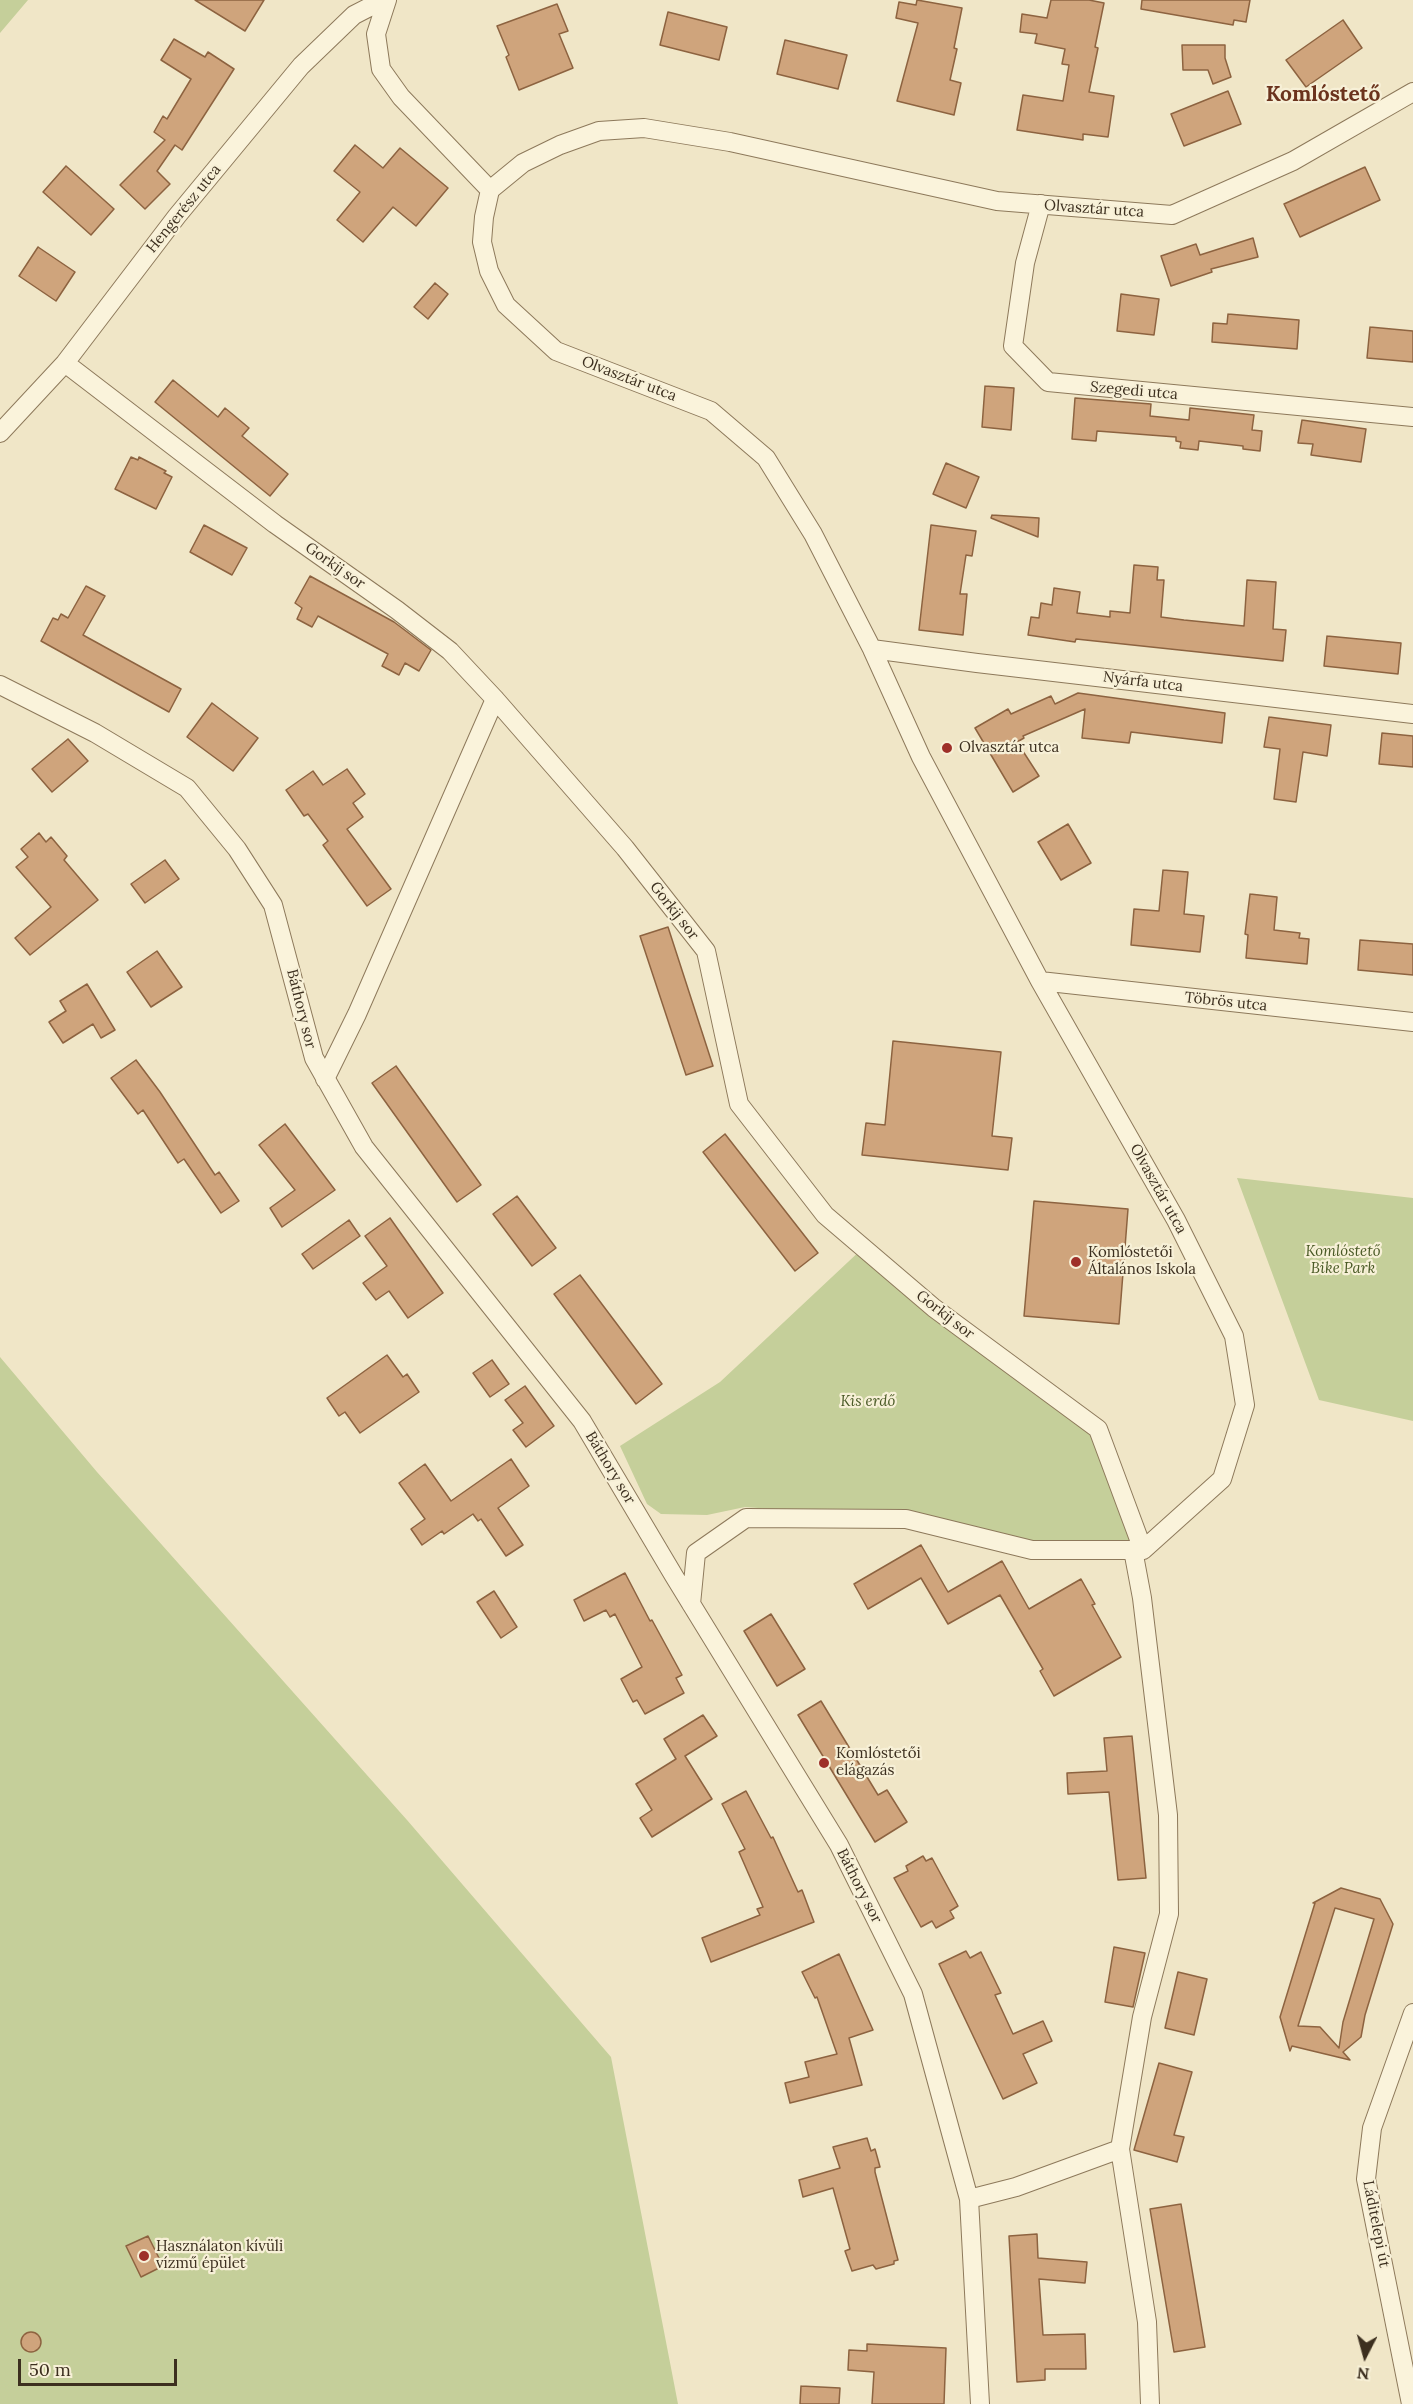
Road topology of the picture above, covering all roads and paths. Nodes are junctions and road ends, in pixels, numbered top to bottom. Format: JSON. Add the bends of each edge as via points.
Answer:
{"nodes":[{"id":1,"x":385,"y":0,"type":"edge"},
{"id":2,"x":1411,"y":95,"type":"edge"},
{"id":3,"x":490,"y":190,"type":"junction"},
{"id":4,"x":1041,"y":204,"type":"junction"},
{"id":5,"x":65,"y":363,"type":"junction"},
{"id":6,"x":1413,"y":417,"type":"edge"},
{"id":7,"x":0,"y":434,"type":"edge"},
{"id":8,"x":872,"y":649,"type":"junction"},
{"id":9,"x":0,"y":685,"type":"edge"},
{"id":10,"x":495,"y":699,"type":"junction"},
{"id":11,"x":1413,"y":714,"type":"edge"},
{"id":12,"x":1040,"y":981,"type":"junction"},
{"id":13,"x":1413,"y":1022,"type":"edge"},
{"id":14,"x":325,"y":1079,"type":"junction"},
{"id":15,"x":1138,"y":1550,"type":"junction"},
{"id":16,"x":691,"y":1604,"type":"junction"},
{"id":17,"x":1413,"y":2013,"type":"edge"},
{"id":18,"x":1120,"y":2149,"type":"junction"},
{"id":19,"x":969,"y":2199,"type":"junction"},
{"id":20,"x":980,"y":2404,"type":"edge"},
{"id":21,"x":1150,"y":2404,"type":"edge"},
{"id":22,"x":1411,"y":2404,"type":"edge"}],
"edges":[{"from":1,"to":3,"type":"street","via":[[376,34],[381,69],[401,96]]},
{"from":1,"to":5,"type":"street","name":"Hengerész utca","via":[[354,15],[301,66],[177,216]]},
{"from":2,"to":4,"type":"street","name":"Olvasztár utca","via":[[1293,161],[1172,215]]},
{"from":3,"to":4,"type":"street","name":"Olvasztár utca","via":[[523,164],[560,145],[599,131],[644,128],[730,142],[997,201]]},
{"from":3,"to":8,"type":"street","name":"Olvasztár utca","via":[[482,242],[489,271],[506,305],[556,351],[711,411],[766,458],[813,534]]},
{"from":4,"to":6,"type":"street","name":"Szegedi utca","via":[[1025,263],[1014,346],[1048,382]]},
{"from":5,"to":7,"type":"street","name":"Hengerész utca"},
{"from":5,"to":10,"type":"street","name":"Gorkij sor","via":[[275,524],[450,651]]},
{"from":8,"to":11,"type":"street","name":"Nyárfa utca"},
{"from":8,"to":12,"type":"street","name":"Olvasztár utca","via":[[921,758]]},
{"from":9,"to":14,"type":"street","name":"Báthory sor","via":[[95,733],[187,788],[230,840],[273,905],[314,1058]]},
{"from":10,"to":14,"type":"street"},
{"from":10,"to":15,"type":"street","name":"Gorkij sor","via":[[625,848],[706,951],[739,1104],[825,1215],[934,1308],[1098,1429]]},
{"from":12,"to":13,"type":"street","name":"Töbrös utca"},
{"from":12,"to":15,"type":"street","name":"Olvasztár utca","via":[[1176,1221],[1234,1336],[1245,1405],[1222,1479]]},
{"from":14,"to":16,"type":"street","name":"Báthory sor","via":[[364,1147],[582,1422]]},
{"from":15,"to":16,"type":"street","via":[[1032,1550],[906,1519],[746,1518],[696,1553]]},
{"from":15,"to":18,"type":"street","name":"Gorkij sor","via":[[1167,1815],[1169,1914],[1142,2017]]},
{"from":16,"to":19,"type":"street","name":"Báthory sor","via":[[839,1845],[913,1994]]},
{"from":17,"to":22,"type":"street","name":"Láditelepi út","via":[[1372,2128],[1366,2179]]},
{"from":18,"to":19,"type":"street","via":[[1016,2187]]},
{"from":18,"to":21,"type":"street","name":"Gorkij sor","via":[[1148,2322]]},
{"from":19,"to":20,"type":"street","name":"Báthory sor"}]}
